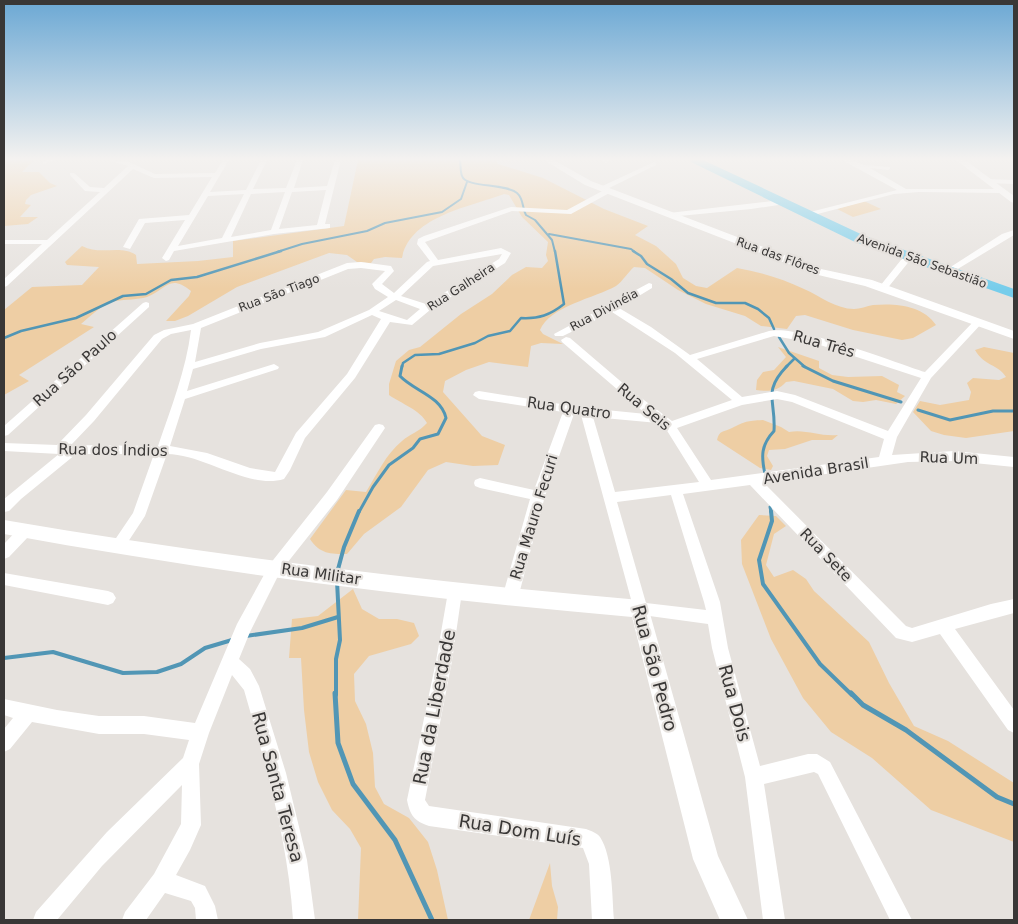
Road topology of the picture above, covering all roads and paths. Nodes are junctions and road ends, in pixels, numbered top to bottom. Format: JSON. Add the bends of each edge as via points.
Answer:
{"nodes":[{"id":1,"x":91,"y":203,"type":"edge"},
{"id":2,"x":200,"y":203,"type":"edge"},
{"id":3,"x":242,"y":203,"type":"edge"},
{"id":4,"x":284,"y":203,"type":"edge"},
{"id":5,"x":327,"y":203,"type":"edge"},
{"id":6,"x":582,"y":203,"type":"edge"},
{"id":7,"x":641,"y":203,"type":"edge"},
{"id":8,"x":776,"y":203,"type":"edge"},
{"id":9,"x":784,"y":203,"type":"edge"},
{"id":10,"x":791,"y":203,"type":"edge"},
{"id":11,"x":850,"y":203,"type":"edge"},
{"id":12,"x":668,"y":214,"type":"junction"},
{"id":13,"x":813,"y":214,"type":"junction"},
{"id":14,"x":191,"y":218,"type":"junction"},
{"id":15,"x":274,"y":232,"type":"junction"},
{"id":16,"x":1014,"y":232,"type":"edge"},
{"id":17,"x":52,"y":238,"type":"junction"},
{"id":18,"x":224,"y":240,"type":"junction"},
{"id":19,"x":4,"y":242,"type":"edge"},
{"id":20,"x":127,"y":247,"type":"dead end"},
{"id":21,"x":172,"y":249,"type":"junction"},
{"id":22,"x":908,"y":257,"type":"junction"},
{"id":23,"x":166,"y":258,"type":"dead end"},
{"id":24,"x":436,"y":263,"type":"junction"},
{"id":25,"x":953,"y":268,"type":"junction"},
{"id":26,"x":4,"y":284,"type":"edge"},
{"id":27,"x":649,"y":286,"type":"dead end"},
{"id":28,"x":883,"y":288,"type":"junction"},
{"id":29,"x":1014,"y":290,"type":"edge"},
{"id":30,"x":1014,"y":294,"type":"edge"},
{"id":31,"x":395,"y":297,"type":"junction"},
{"id":32,"x":146,"y":305,"type":"dead end"},
{"id":33,"x":427,"y":308,"type":"junction"},
{"id":34,"x":612,"y":308,"type":"junction"},
{"id":35,"x":372,"y":312,"type":"junction"},
{"id":36,"x":387,"y":318,"type":"junction"},
{"id":37,"x":978,"y":322,"type":"junction"},
{"id":38,"x":196,"y":326,"type":"junction"},
{"id":39,"x":1014,"y":335,"type":"edge"},
{"id":40,"x":563,"y":337,"type":"joint"},
{"id":41,"x":690,"y":358,"type":"junction"},
{"id":42,"x":188,"y":367,"type":"junction"},
{"id":43,"x":274,"y":367,"type":"dead end"},
{"id":44,"x":927,"y":376,"type":"junction"},
{"id":45,"x":479,"y":395,"type":"dead end"},
{"id":46,"x":180,"y":397,"type":"junction"},
{"id":47,"x":740,"y":401,"type":"junction"},
{"id":48,"x":570,"y":409,"type":"junction"},
{"id":49,"x":586,"y":412,"type":"junction"},
{"id":50,"x":666,"y":423,"type":"junction"},
{"id":51,"x":379,"y":428,"type":"dead end"},
{"id":52,"x":4,"y":432,"type":"edge"},
{"id":53,"x":891,"y":438,"type":"junction"},
{"id":54,"x":4,"y":447,"type":"edge"},
{"id":55,"x":59,"y":450,"type":"junction"},
{"id":56,"x":73,"y":450,"type":"junction"},
{"id":57,"x":163,"y":450,"type":"junction"},
{"id":58,"x":884,"y":460,"type":"junction"},
{"id":59,"x":1014,"y":462,"type":"edge"},
{"id":60,"x":753,"y":480,"type":"junction"},
{"id":61,"x":480,"y":483,"type":"dead end"},
{"id":62,"x":708,"y":486,"type":"junction"},
{"id":63,"x":676,"y":490,"type":"junction"},
{"id":64,"x":538,"y":496,"type":"junction"},
{"id":65,"x":609,"y":498,"type":"junction"},
{"id":66,"x":4,"y":507,"type":"edge"},
{"id":67,"x":4,"y":527,"type":"edge"},
{"id":68,"x":24,"y":532,"type":"junction"},
{"id":69,"x":117,"y":547,"type":"junction"},
{"id":70,"x":4,"y":554,"type":"edge"},
{"id":71,"x":275,"y":568,"type":"junction"},
{"id":72,"x":4,"y":580,"type":"edge"},
{"id":73,"x":456,"y":592,"type":"junction"},
{"id":74,"x":108,"y":598,"type":"dead end"},
{"id":75,"x":510,"y":598,"type":"junction"},
{"id":76,"x":1014,"y":606,"type":"edge"},
{"id":77,"x":640,"y":608,"type":"junction"},
{"id":78,"x":715,"y":618,"type":"junction"},
{"id":79,"x":944,"y":625,"type":"junction"},
{"id":80,"x":233,"y":654,"type":"junction"},
{"id":81,"x":4,"y":707,"type":"edge"},
{"id":82,"x":29,"y":712,"type":"junction"},
{"id":83,"x":1014,"y":724,"type":"edge"},
{"id":84,"x":200,"y":733,"type":"junction"},
{"id":85,"x":4,"y":743,"type":"edge"},
{"id":86,"x":190,"y":764,"type":"junction"},
{"id":87,"x":754,"y":777,"type":"junction"},
{"id":88,"x":429,"y":816,"type":"joint"},
{"id":89,"x":161,"y":881,"type":"junction"},
{"id":90,"x":44,"y":920,"type":"edge"},
{"id":91,"x":133,"y":920,"type":"edge"},
{"id":92,"x":206,"y":920,"type":"edge"},
{"id":93,"x":304,"y":920,"type":"edge"},
{"id":94,"x":603,"y":920,"type":"edge"},
{"id":95,"x":734,"y":920,"type":"edge"},
{"id":96,"x":774,"y":920,"type":"edge"},
{"id":97,"x":901,"y":920,"type":"edge"}],
"edges":[{"from":1,"to":17,"type":"street"},
{"from":2,"to":14,"type":"street"},
{"from":3,"to":18,"type":"street"},
{"from":4,"to":15,"type":"street"},
{"from":5,"to":15,"type":"street","via":[[323,227]]},
{"from":6,"to":24,"type":"street","via":[[568,212],[523,209],[495,213],[423,240],[421,244]]},
{"from":7,"to":12,"type":"street","name":"Rua das Flôres"},
{"from":8,"to":12,"type":"street"},
{"from":9,"to":22,"type":"main road","name":"Avenida São Sebastião","via":[[842,232]]},
{"from":10,"to":13,"type":"main road","name":"Avenida São Sebastião"},
{"from":11,"to":13,"type":"street"},
{"from":12,"to":28,"type":"street","name":"Rua das Flôres","via":[[818,272]]},
{"from":13,"to":25,"type":"main road","name":"Avenida São Sebastião","via":[[874,241]]},
{"from":14,"to":20,"type":"street","via":[[142,221]]},
{"from":14,"to":21,"type":"street"},
{"from":15,"to":18,"type":"street"},
{"from":16,"to":25,"type":"street"},
{"from":17,"to":19,"type":"street"},
{"from":17,"to":26,"type":"street"},
{"from":18,"to":21,"type":"street"},
{"from":21,"to":23,"type":"street"},
{"from":22,"to":28,"type":"street"},
{"from":22,"to":30,"type":"main road","name":"Avenida São Sebastião"},
{"from":24,"to":31,"type":"street","via":[[426,266]]},
{"from":24,"to":33,"type":"street","name":"Rua Galheira","via":[[491,252],[507,253],[502,261]]},
{"from":25,"to":29,"type":"main road","name":"Avenida São Sebastião"},
{"from":27,"to":34,"type":"street","name":"Rua Divinéia"},
{"from":28,"to":37,"type":"street","name":"Rua das Flôres"},
{"from":31,"to":33,"type":"street"},
{"from":31,"to":35,"type":"street"},
{"from":31,"to":38,"type":"street","name":"Rua São Tiago","via":[[376,286],[390,271],[388,268],[347,266]]},
{"from":32,"to":52,"type":"street","name":"Rua São Paulo"},
{"from":33,"to":36,"type":"street","name":"Rua Galheira","via":[[409,323]]},
{"from":34,"to":40,"type":"street","name":"Rua Divinéia"},
{"from":34,"to":41,"type":"street","via":[[646,326]]},
{"from":35,"to":36,"type":"street","name":"Rua Galheira"},
{"from":35,"to":42,"type":"street","via":[[321,335],[260,346]]},
{"from":36,"to":57,"type":"street","name":"Rua dos Índios","via":[[351,376],[300,436],[279,476],[250,474],[206,458]]},
{"from":37,"to":39,"type":"street","name":"Rua das Flôres"},
{"from":37,"to":44,"type":"street","name":"Avenida Brasil"},
{"from":38,"to":42,"type":"street"},
{"from":38,"to":55,"type":"street","name":"Rua São Tiago","via":[[158,337]]},
{"from":40,"to":50,"type":"street","name":"Rua Seis"},
{"from":41,"to":44,"type":"street","name":"Rua Três","via":[[781,333],[816,340]]},
{"from":41,"to":47,"type":"street"},
{"from":42,"to":46,"type":"street"},
{"from":43,"to":46,"type":"street"},
{"from":44,"to":53,"type":"street","name":"Avenida Brasil"},
{"from":45,"to":48,"type":"street","name":"Rua Quatro"},
{"from":46,"to":57,"type":"street"},
{"from":47,"to":50,"type":"street","name":"Rua Quatro"},
{"from":47,"to":53,"type":"street","via":[[772,396],[795,398]]},
{"from":48,"to":49,"type":"street","name":"Rua Quatro"},
{"from":48,"to":64,"type":"street","name":"Rua Mauro Fecuri"},
{"from":49,"to":50,"type":"street","name":"Rua Quatro"},
{"from":49,"to":65,"type":"street","name":"Rua São Pedro"},
{"from":50,"to":62,"type":"street","name":"Rua Seis"},
{"from":51,"to":71,"type":"street","via":[[332,496]]},
{"from":53,"to":58,"type":"street","name":"Avenida Brasil"},
{"from":54,"to":55,"type":"street","name":"Rua dos Índios"},
{"from":55,"to":56,"type":"street","name":"Rua dos Índios"},
{"from":56,"to":57,"type":"street","name":"Rua dos Índios"},
{"from":56,"to":66,"type":"street"},
{"from":57,"to":69,"type":"street","via":[[138,516]]},
{"from":58,"to":59,"type":"street","name":"Rua Um","via":[[946,456]]},
{"from":58,"to":60,"type":"street","name":"Avenida Brasil"},
{"from":60,"to":62,"type":"street","name":"Avenida Brasil"},
{"from":60,"to":79,"type":"street","name":"Rua Sete","via":[[898,630],[912,635]]},
{"from":61,"to":64,"type":"street"},
{"from":62,"to":63,"type":"street","name":"Avenida Brasil"},
{"from":63,"to":65,"type":"street","name":"Avenida Brasil"},
{"from":63,"to":78,"type":"street","name":"Rua Dois","via":[[708,586]]},
{"from":64,"to":75,"type":"street","name":"Rua Mauro Fecuri"},
{"from":65,"to":77,"type":"street","name":"Rua São Pedro"},
{"from":67,"to":68,"type":"street","name":"Rua Militar"},
{"from":68,"to":69,"type":"street","name":"Rua Militar"},
{"from":68,"to":70,"type":"street"},
{"from":69,"to":71,"type":"street","name":"Rua Militar"},
{"from":71,"to":73,"type":"street","name":"Rua Militar"},
{"from":71,"to":80,"type":"street"},
{"from":72,"to":74,"type":"street"},
{"from":73,"to":75,"type":"street","name":"Rua Militar"},
{"from":73,"to":88,"type":"street","name":"Rua da Liberdade","via":[[416,800],[422,814]]},
{"from":75,"to":77,"type":"street","name":"Rua Militar"},
{"from":76,"to":79,"type":"street"},
{"from":77,"to":78,"type":"street"},
{"from":77,"to":95,"type":"street","name":"Rua São Pedro","via":[[706,859]]},
{"from":78,"to":87,"type":"street","name":"Rua Dois"},
{"from":79,"to":83,"type":"street"},
{"from":80,"to":84,"type":"street"},
{"from":80,"to":93,"type":"street","name":"Rua Santa Teresa","via":[[250,686],[286,802],[298,855]]},
{"from":81,"to":82,"type":"street"},
{"from":82,"to":84,"type":"street","via":[[99,725],[144,725]]},
{"from":82,"to":85,"type":"street"},
{"from":84,"to":86,"type":"street"},
{"from":86,"to":89,"type":"street","via":[[191,825]]},
{"from":86,"to":90,"type":"street","via":[[102,852]]},
{"from":87,"to":96,"type":"street","name":"Rua Dois"},
{"from":87,"to":97,"type":"street","via":[[808,763],[817,763],[824,768]]},
{"from":88,"to":94,"type":"street","name":"Rua Dom Luís","via":[[592,843],[599,864]]},
{"from":89,"to":91,"type":"street"},
{"from":89,"to":92,"type":"street","via":[[198,893],[205,906]]}]}
